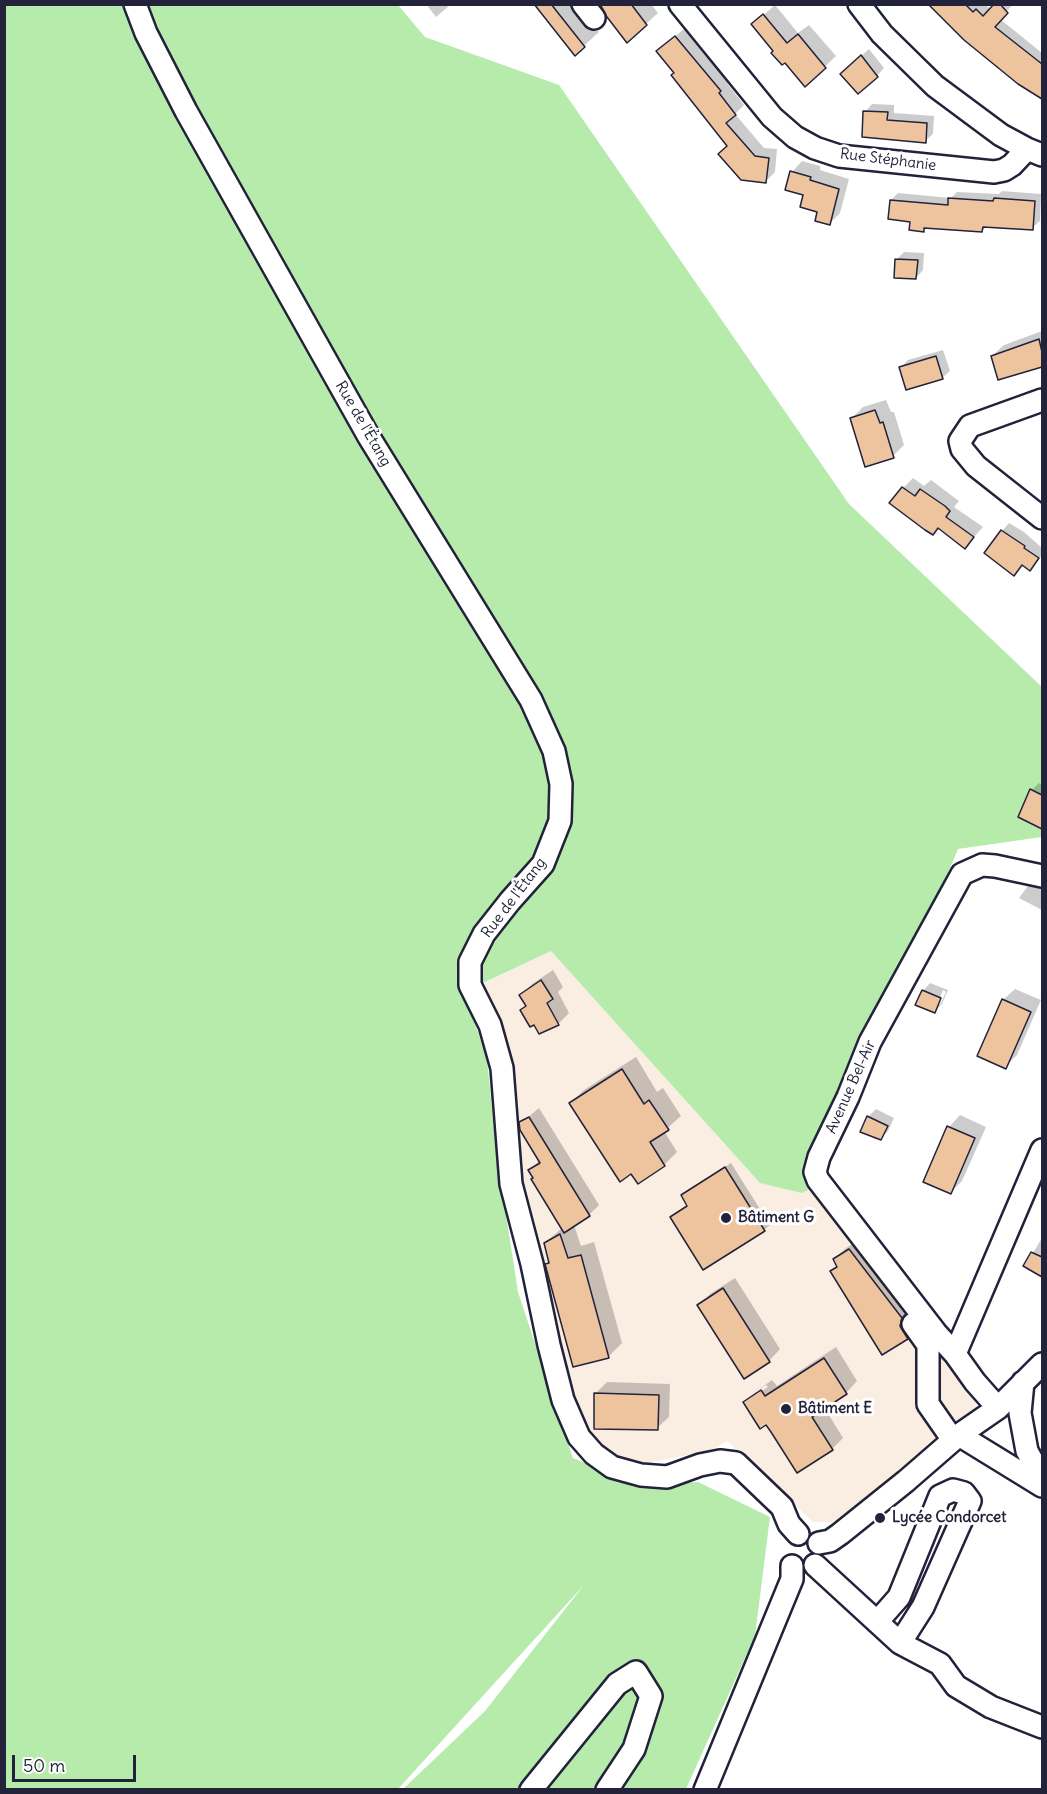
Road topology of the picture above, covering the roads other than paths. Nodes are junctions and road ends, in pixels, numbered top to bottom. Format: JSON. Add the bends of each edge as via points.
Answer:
{"nodes":[{"id":1,"x":135,"y":4,"type":"edge"},
{"id":2,"x":680,"y":4,"type":"edge"},
{"id":3,"x":859,"y":4,"type":"edge"},
{"id":4,"x":1035,"y":152,"type":"edge"},
{"id":5,"x":1042,"y":400,"type":"edge"},
{"id":6,"x":1042,"y":518,"type":"edge"},
{"id":7,"x":1042,"y":876,"type":"edge"},
{"id":8,"x":1042,"y":1150,"type":"edge"},
{"id":9,"x":849,"y":1237,"type":"dead end"},
{"id":10,"x":955,"y":1354,"type":"junction"},
{"id":11,"x":1042,"y":1364,"type":"edge"},
{"id":12,"x":1023,"y":1383,"type":"junction"},
{"id":13,"x":998,"y":1408,"type":"junction"},
{"id":14,"x":956,"y":1437,"type":"junction"},
{"id":15,"x":1042,"y":1478,"type":"edge"},
{"id":16,"x":1042,"y":1486,"type":"edge"},
{"id":17,"x":798,"y":1534,"type":"junction"},
{"id":18,"x":819,"y":1543,"type":"junction"},
{"id":19,"x":815,"y":1565,"type":"junction"},
{"id":20,"x":792,"y":1566,"type":"junction"},
{"id":21,"x":877,"y":1622,"type":"junction"},
{"id":22,"x":900,"y":1643,"type":"junction"},
{"id":23,"x":1042,"y":1727,"type":"edge"},
{"id":24,"x":531,"y":1790,"type":"edge"},
{"id":25,"x":607,"y":1790,"type":"edge"},
{"id":26,"x":705,"y":1790,"type":"edge"}],
"edges":[{"from":1,"to":17,"type":"street","name":"Rue de l'Étang","via":[[186,111],[369,437],[531,700],[554,751],[561,784],[560,821],[543,864],[484,934],[470,962],[470,985],[490,1024],[502,1068],[511,1184],[563,1400],[579,1437],[612,1467],[641,1475],[667,1477],[700,1465],[736,1463],[782,1507]]},
{"from":2,"to":4,"type":"street","name":"Rue Stéphanie","via":[[772,117],[815,148],[838,156],[994,172]]},
{"from":3,"to":4,"type":"street","via":[[882,34],[935,86],[1001,135]]},
{"from":5,"to":6,"type":"street","via":[[970,426],[960,441],[976,466]]},
{"from":7,"to":10,"type":"street","name":"Avenue Bel-Air","via":[[982,865],[962,874],[870,1042],[815,1172]]},
{"from":8,"to":10,"type":"street"},
{"from":9,"to":14,"type":"street","via":[[928,1346],[928,1404]]},
{"from":10,"to":13,"type":"street","name":"Avenue Bel-Air"},
{"from":11,"to":12,"type":"street"},
{"from":12,"to":13,"type":"street"},
{"from":12,"to":15,"type":"street","via":[[1020,1413],[1027,1451]]},
{"from":13,"to":14,"type":"street"},
{"from":14,"to":16,"type":"street"},
{"from":14,"to":18,"type":"street","via":[[840,1534]]},
{"from":17,"to":18,"type":"street","via":[[813,1537]]},
{"from":17,"to":20,"type":"street","via":[[785,1548]]},
{"from":18,"to":19,"type":"street","via":[[821,1555]]},
{"from":19,"to":20,"type":"street","via":[[804,1570]]},
{"from":19,"to":21,"type":"street"},
{"from":20,"to":26,"type":"street","via":[[792,1579]]},
{"from":21,"to":22,"type":"street"},
{"from":21,"to":22,"type":"street","via":[[899,1597],[940,1496],[953,1490],[964,1493],[970,1501],[923,1607]]},
{"from":22,"to":23,"type":"street","via":[[940,1664],[956,1686],[991,1707]]},
{"from":24,"to":25,"type":"street","via":[[616,1684],[636,1672],[651,1696],[634,1749]]}]}
